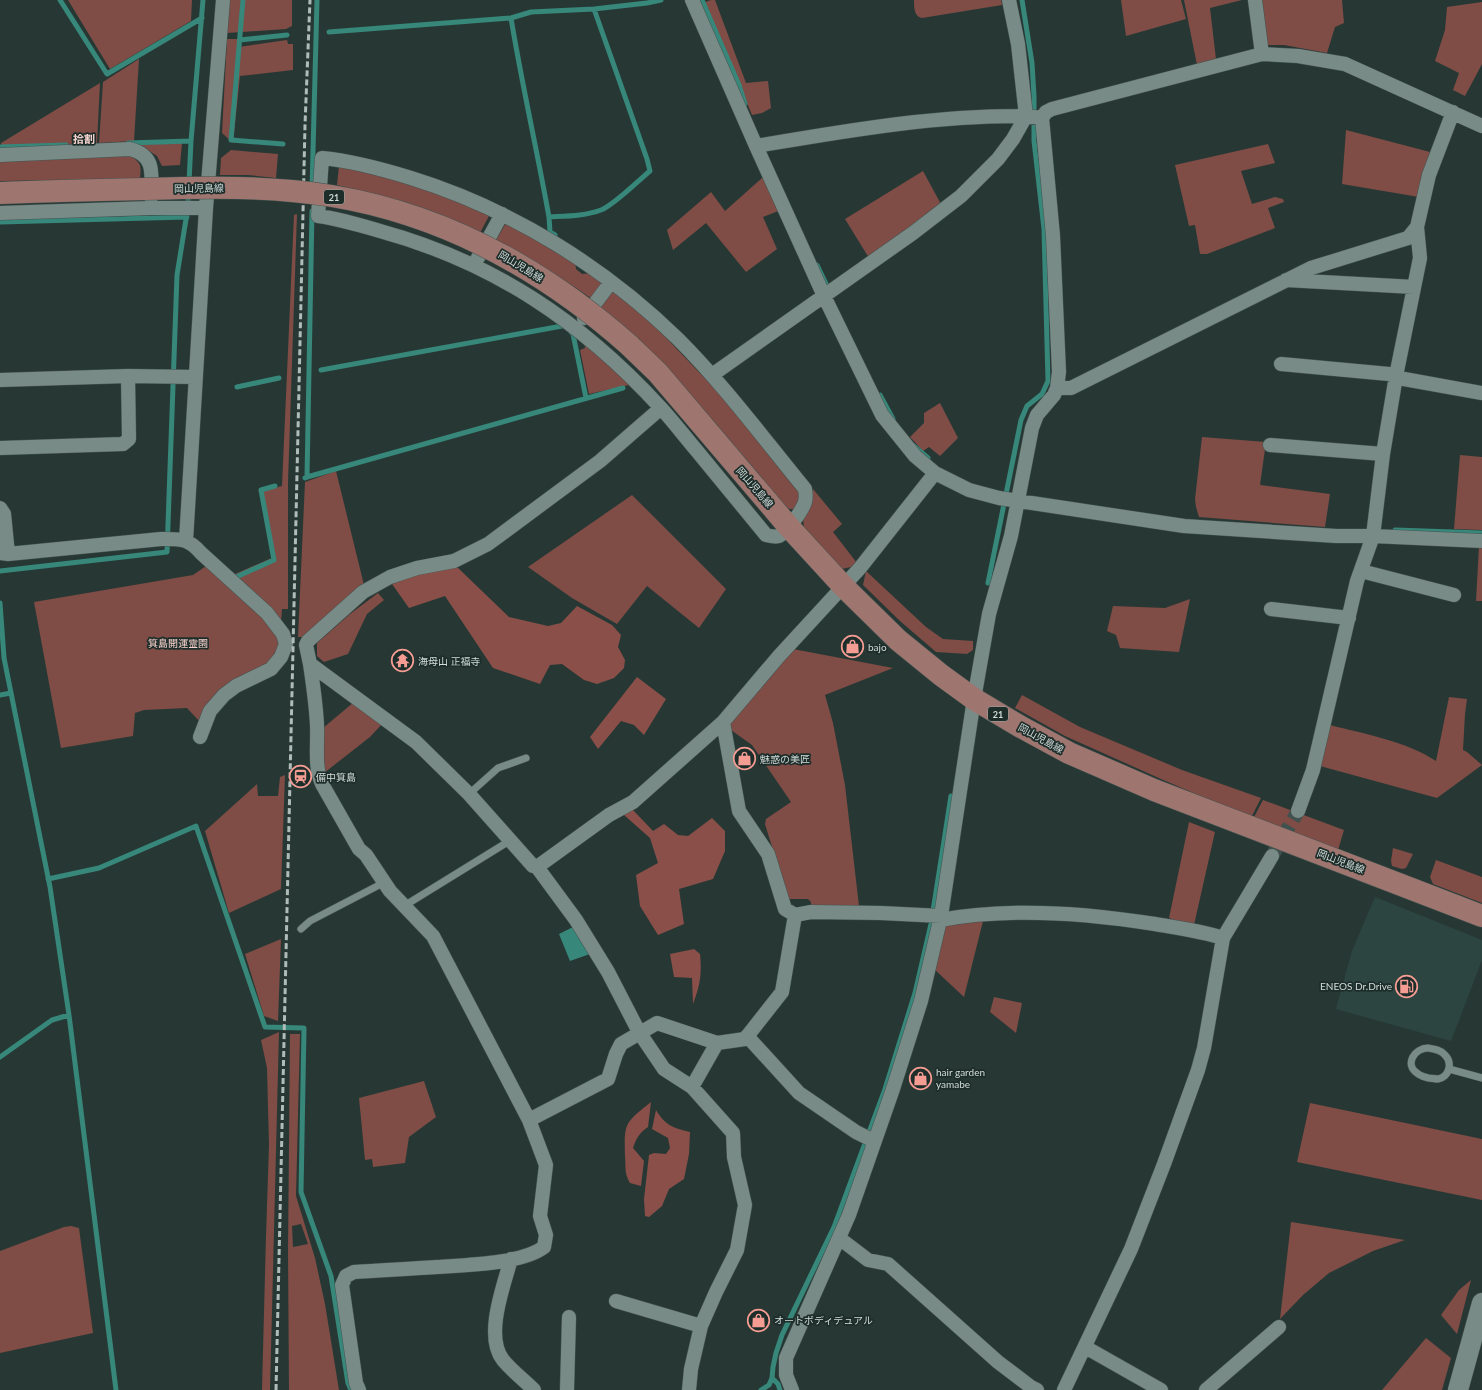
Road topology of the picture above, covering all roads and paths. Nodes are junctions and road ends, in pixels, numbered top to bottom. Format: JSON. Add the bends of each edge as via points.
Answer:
{"nodes":[{"id":1,"x":223,"y":0,"type":"edge"},
{"id":2,"x":692,"y":0,"type":"edge"},
{"id":3,"x":1009,"y":0,"type":"edge"},
{"id":4,"x":1255,"y":0,"type":"edge"},
{"id":5,"x":1262,"y":54,"type":"junction"},
{"id":6,"x":1453,"y":112,"type":"junction"},
{"id":7,"x":1034,"y":117,"type":"junction"},
{"id":8,"x":1482,"y":126,"type":"edge"},
{"id":9,"x":760,"y":146,"type":"junction"},
{"id":10,"x":0,"y":155,"type":"edge"},
{"id":11,"x":0,"y":193,"type":"edge"},
{"id":12,"x":151,"y":208,"type":"junction"},
{"id":13,"x":195,"y":208,"type":"junction"},
{"id":14,"x":0,"y":213,"type":"edge"},
{"id":15,"x":502,"y":214,"type":"junction"},
{"id":16,"x":1417,"y":227,"type":"junction"},
{"id":17,"x":474,"y":264,"type":"junction"},
{"id":18,"x":1286,"y":280,"type":"junction"},
{"id":19,"x":611,"y":282,"type":"junction"},
{"id":20,"x":1414,"y":287,"type":"junction"},
{"id":21,"x":828,"y":294,"type":"junction"},
{"id":22,"x":577,"y":329,"type":"junction"},
{"id":23,"x":1280,"y":364,"type":"dead end"},
{"id":24,"x":712,"y":375,"type":"junction"},
{"id":25,"x":128,"y":376,"type":"junction"},
{"id":26,"x":1396,"y":376,"type":"junction"},
{"id":27,"x":189,"y":377,"type":"junction"},
{"id":28,"x":0,"y":380,"type":"edge"},
{"id":29,"x":1057,"y":388,"type":"junction"},
{"id":30,"x":1482,"y":393,"type":"edge"},
{"id":31,"x":661,"y":408,"type":"junction"},
{"id":32,"x":1270,"y":445,"type":"dead end"},
{"id":33,"x":0,"y":448,"type":"edge"},
{"id":34,"x":1383,"y":454,"type":"junction"},
{"id":35,"x":935,"y":473,"type":"junction"},
{"id":36,"x":1008,"y":500,"type":"junction"},
{"id":37,"x":0,"y":508,"type":"edge"},
{"id":38,"x":789,"y":527,"type":"junction"},
{"id":39,"x":1373,"y":531,"type":"junction"},
{"id":40,"x":181,"y":540,"type":"junction"},
{"id":41,"x":1482,"y":541,"type":"edge"},
{"id":42,"x":4,"y":554,"type":"edge"},
{"id":43,"x":1361,"y":571,"type":"junction"},
{"id":44,"x":844,"y":587,"type":"junction"},
{"id":45,"x":1454,"y":595,"type":"dead end"},
{"id":46,"x":1271,"y":609,"type":"dead end"},
{"id":47,"x":1349,"y":618,"type":"junction"},
{"id":48,"x":286,"y":644,"type":"junction"},
{"id":49,"x":306,"y":645,"type":"junction"},
{"id":50,"x":310,"y":664,"type":"junction"},
{"id":51,"x":974,"y":699,"type":"junction"},
{"id":52,"x":723,"y":722,"type":"junction"},
{"id":53,"x":200,"y":737,"type":"dead end"},
{"id":54,"x":526,"y":758,"type":"dead end"},
{"id":55,"x":469,"y":794,"type":"junction"},
{"id":56,"x":1298,"y":811,"type":"tunnel mouth"},
{"id":57,"x":511,"y":840,"type":"junction"},
{"id":58,"x":1272,"y":856,"type":"tunnel mouth"},
{"id":59,"x":537,"y":867,"type":"junction"},
{"id":60,"x":385,"y":882,"type":"junction"},
{"id":61,"x":404,"y":906,"type":"junction"},
{"id":62,"x":794,"y":915,"type":"junction"},
{"id":63,"x":1482,"y":916,"type":"edge"},
{"id":64,"x":936,"y":917,"type":"junction"},
{"id":65,"x":301,"y":929,"type":"dead end"},
{"id":66,"x":1223,"y":938,"type":"junction"},
{"id":67,"x":639,"y":1032,"type":"junction"},
{"id":68,"x":747,"y":1036,"type":"junction"},
{"id":69,"x":717,"y":1043,"type":"junction"},
{"id":70,"x":1449,"y":1069,"type":"junction"},
{"id":71,"x":1482,"y":1078,"type":"edge"},
{"id":72,"x":692,"y":1087,"type":"junction"},
{"id":73,"x":529,"y":1120,"type":"junction"},
{"id":74,"x":869,"y":1139,"type":"junction"},
{"id":75,"x":839,"y":1238,"type":"junction"},
{"id":76,"x":511,"y":1259,"type":"junction"},
{"id":77,"x":616,"y":1301,"type":"dead end"},
{"id":78,"x":1482,"y":1302,"type":"edge"},
{"id":79,"x":569,"y":1317,"type":"dead end"},
{"id":80,"x":701,"y":1326,"type":"junction"},
{"id":81,"x":1279,"y":1327,"type":"dead end"},
{"id":82,"x":1085,"y":1347,"type":"junction"},
{"id":83,"x":1475,"y":1352,"type":"edge"},
{"id":84,"x":1020,"y":1385,"type":"edge"},
{"id":85,"x":359,"y":1390,"type":"edge"},
{"id":86,"x":534,"y":1390,"type":"edge"},
{"id":87,"x":567,"y":1390,"type":"edge"},
{"id":88,"x":689,"y":1390,"type":"edge"},
{"id":89,"x":792,"y":1390,"type":"edge"},
{"id":90,"x":1038,"y":1390,"type":"edge"},
{"id":91,"x":1064,"y":1390,"type":"edge"},
{"id":92,"x":1161,"y":1390,"type":"edge"},
{"id":93,"x":1206,"y":1390,"type":"edge"},
{"id":94,"x":1458,"y":1390,"type":"edge"}],
"edges":[{"from":1,"to":13,"type":"street"},
{"from":2,"to":9,"type":"street"},
{"from":3,"to":7,"type":"street"},
{"from":4,"to":5,"type":"street"},
{"from":5,"to":6,"type":"street","via":[[1298,56],[1345,64]]},
{"from":5,"to":7,"type":"street","via":[[1052,109]]},
{"from":6,"to":8,"type":"street"},
{"from":6,"to":16,"type":"street","via":[[1428,174]]},
{"from":7,"to":9,"type":"street","via":[[1008,116],[875,127]]},
{"from":7,"to":21,"type":"street","via":[[998,159],[961,196]]},
{"from":7,"to":29,"type":"street","via":[[1053,236],[1059,372]]},
{"from":9,"to":21,"type":"street"},
{"from":10,"to":12,"type":"street","via":[[130,149],[139,152],[149,160],[152,167]]},
{"from":11,"to":38,"type":"main road","name":"岡山児島線","number":"21","bridge":true,"via":[[197,187],[331,196],[364,202],[425,220],[481,243],[563,292],[629,345],[658,373]]},
{"from":12,"to":13,"type":"street"},
{"from":12,"to":14,"type":"street"},
{"from":13,"to":27,"type":"street"},
{"from":15,"to":17,"type":"street"},
{"from":15,"to":17,"type":"street","via":[[428,183],[380,168],[322,158],[318,216],[410,239]]},
{"from":15,"to":19,"type":"street","via":[[548,238]]},
{"from":16,"to":18,"type":"street","via":[[1408,238],[1311,268]]},
{"from":16,"to":20,"type":"street","via":[[1420,258]]},
{"from":17,"to":22,"type":"street","via":[[545,305]]},
{"from":18,"to":20,"type":"street"},
{"from":18,"to":29,"type":"street","via":[[1071,388]]},
{"from":19,"to":22,"type":"street"},
{"from":19,"to":24,"type":"street","via":[[677,339]]},
{"from":20,"to":26,"type":"street"},
{"from":21,"to":24,"type":"street"},
{"from":21,"to":35,"type":"street","via":[[882,415],[914,456]]},
{"from":22,"to":31,"type":"street","via":[[627,373]]},
{"from":23,"to":26,"type":"street"},
{"from":24,"to":38,"type":"street","via":[[805,490],[805,504]]},
{"from":25,"to":27,"type":"street"},
{"from":25,"to":28,"type":"street"},
{"from":25,"to":33,"type":"street","via":[[129,438],[123,444]]},
{"from":26,"to":30,"type":"street"},
{"from":26,"to":34,"type":"street"},
{"from":27,"to":40,"type":"street"},
{"from":29,"to":36,"type":"street","via":[[1037,415]]},
{"from":31,"to":38,"type":"street","via":[[766,535],[779,536]]},
{"from":31,"to":49,"type":"street","via":[[600,461],[488,544],[454,561],[417,568],[390,577],[363,592]]},
{"from":32,"to":34,"type":"street"},
{"from":34,"to":39,"type":"street"},
{"from":35,"to":36,"type":"street","via":[[969,490]]},
{"from":35,"to":44,"type":"street"},
{"from":36,"to":39,"type":"street","via":[[1184,526],[1336,536]]},
{"from":36,"to":51,"type":"street","via":[[1007,552],[989,614]]},
{"from":37,"to":42,"type":"street","via":[[4,514]]},
{"from":38,"to":44,"type":"main road","name":"岡山児島線","number":"21"},
{"from":39,"to":41,"type":"street"},
{"from":39,"to":43,"type":"street"},
{"from":40,"to":42,"type":"street","via":[[161,539]]},
{"from":40,"to":48,"type":"street","via":[[193,544],[267,614],[283,634]]},
{"from":43,"to":45,"type":"street"},
{"from":43,"to":47,"type":"street"},
{"from":44,"to":51,"type":"main road","name":"岡山児島線","number":"21","via":[[898,640]]},
{"from":44,"to":52,"type":"street","via":[[779,656]]},
{"from":46,"to":47,"type":"street"},
{"from":47,"to":56,"type":"street","via":[[1313,770]]},
{"from":48,"to":49,"type":"street"},
{"from":48,"to":53,"type":"street","via":[[281,657],[271,669],[236,686],[224,695],[210,711]]},
{"from":49,"to":50,"type":"street"},
{"from":50,"to":55,"type":"street","via":[[416,742]]},
{"from":50,"to":60,"type":"street","via":[[317,724],[318,776],[359,849]]},
{"from":51,"to":63,"type":"main road","name":"岡山児島線","number":"21","via":[[1069,753],[1154,790]]},
{"from":51,"to":64,"type":"street"},
{"from":52,"to":59,"type":"street","via":[[633,802],[609,815]]},
{"from":52,"to":62,"type":"street","via":[[739,811],[768,854],[785,909]]},
{"from":54,"to":55,"type":"lane","via":[[498,768]]},
{"from":55,"to":57,"type":"street"},
{"from":57,"to":59,"type":"street"},
{"from":57,"to":61,"type":"lane"},
{"from":58,"to":66,"type":"street"},
{"from":59,"to":67,"type":"street","via":[[576,920],[608,972]]},
{"from":60,"to":61,"type":"street"},
{"from":60,"to":65,"type":"lane","via":[[310,920]]},
{"from":61,"to":73,"type":"street","via":[[433,936]]},
{"from":62,"to":64,"type":"street","via":[[811,912]]},
{"from":62,"to":68,"type":"street","via":[[782,992]]},
{"from":64,"to":66,"type":"street","via":[[998,913],[1092,916],[1206,932]]},
{"from":64,"to":74,"type":"street","via":[[921,1001],[893,1089]]},
{"from":66,"to":82,"type":"street","via":[[1198,1070],[1130,1249]]},
{"from":67,"to":69,"type":"street","via":[[657,1023]]},
{"from":67,"to":72,"type":"street","via":[[664,1069]]},
{"from":67,"to":73,"type":"street","via":[[621,1044],[608,1079]]},
{"from":68,"to":69,"type":"street","via":[[745,1039]]},
{"from":68,"to":74,"type":"street","via":[[799,1093]]},
{"from":69,"to":72,"type":"street"},
{"from":70,"to":70,"type":"lane","via":[[1448,1058],[1437,1050],[1421,1049],[1412,1058],[1413,1069],[1421,1076],[1437,1079],[1445,1075]]},
{"from":70,"to":71,"type":"lane"},
{"from":72,"to":80,"type":"street","via":[[732,1133],[734,1156],[745,1205],[737,1250]]},
{"from":73,"to":76,"type":"street","via":[[546,1165],[540,1216],[546,1235],[544,1247]]},
{"from":74,"to":75,"type":"street","via":[[849,1215]]},
{"from":75,"to":84,"type":"street","via":[[868,1260],[888,1264],[998,1362]]},
{"from":75,"to":89,"type":"street","via":[[786,1358],[786,1375]]},
{"from":76,"to":85,"type":"street","via":[[485,1264],[354,1272],[346,1276],[342,1285]]},
{"from":76,"to":86,"type":"street","via":[[498,1307],[496,1344],[502,1359]]},
{"from":77,"to":80,"type":"street"},
{"from":78,"to":83,"type":"main road"},
{"from":79,"to":87,"type":"street"},
{"from":80,"to":88,"type":"street"},
{"from":81,"to":93,"type":"street"},
{"from":82,"to":91,"type":"street"},
{"from":82,"to":92,"type":"street"},
{"from":83,"to":94,"type":"main road"},
{"from":84,"to":90,"type":"street"}]}
